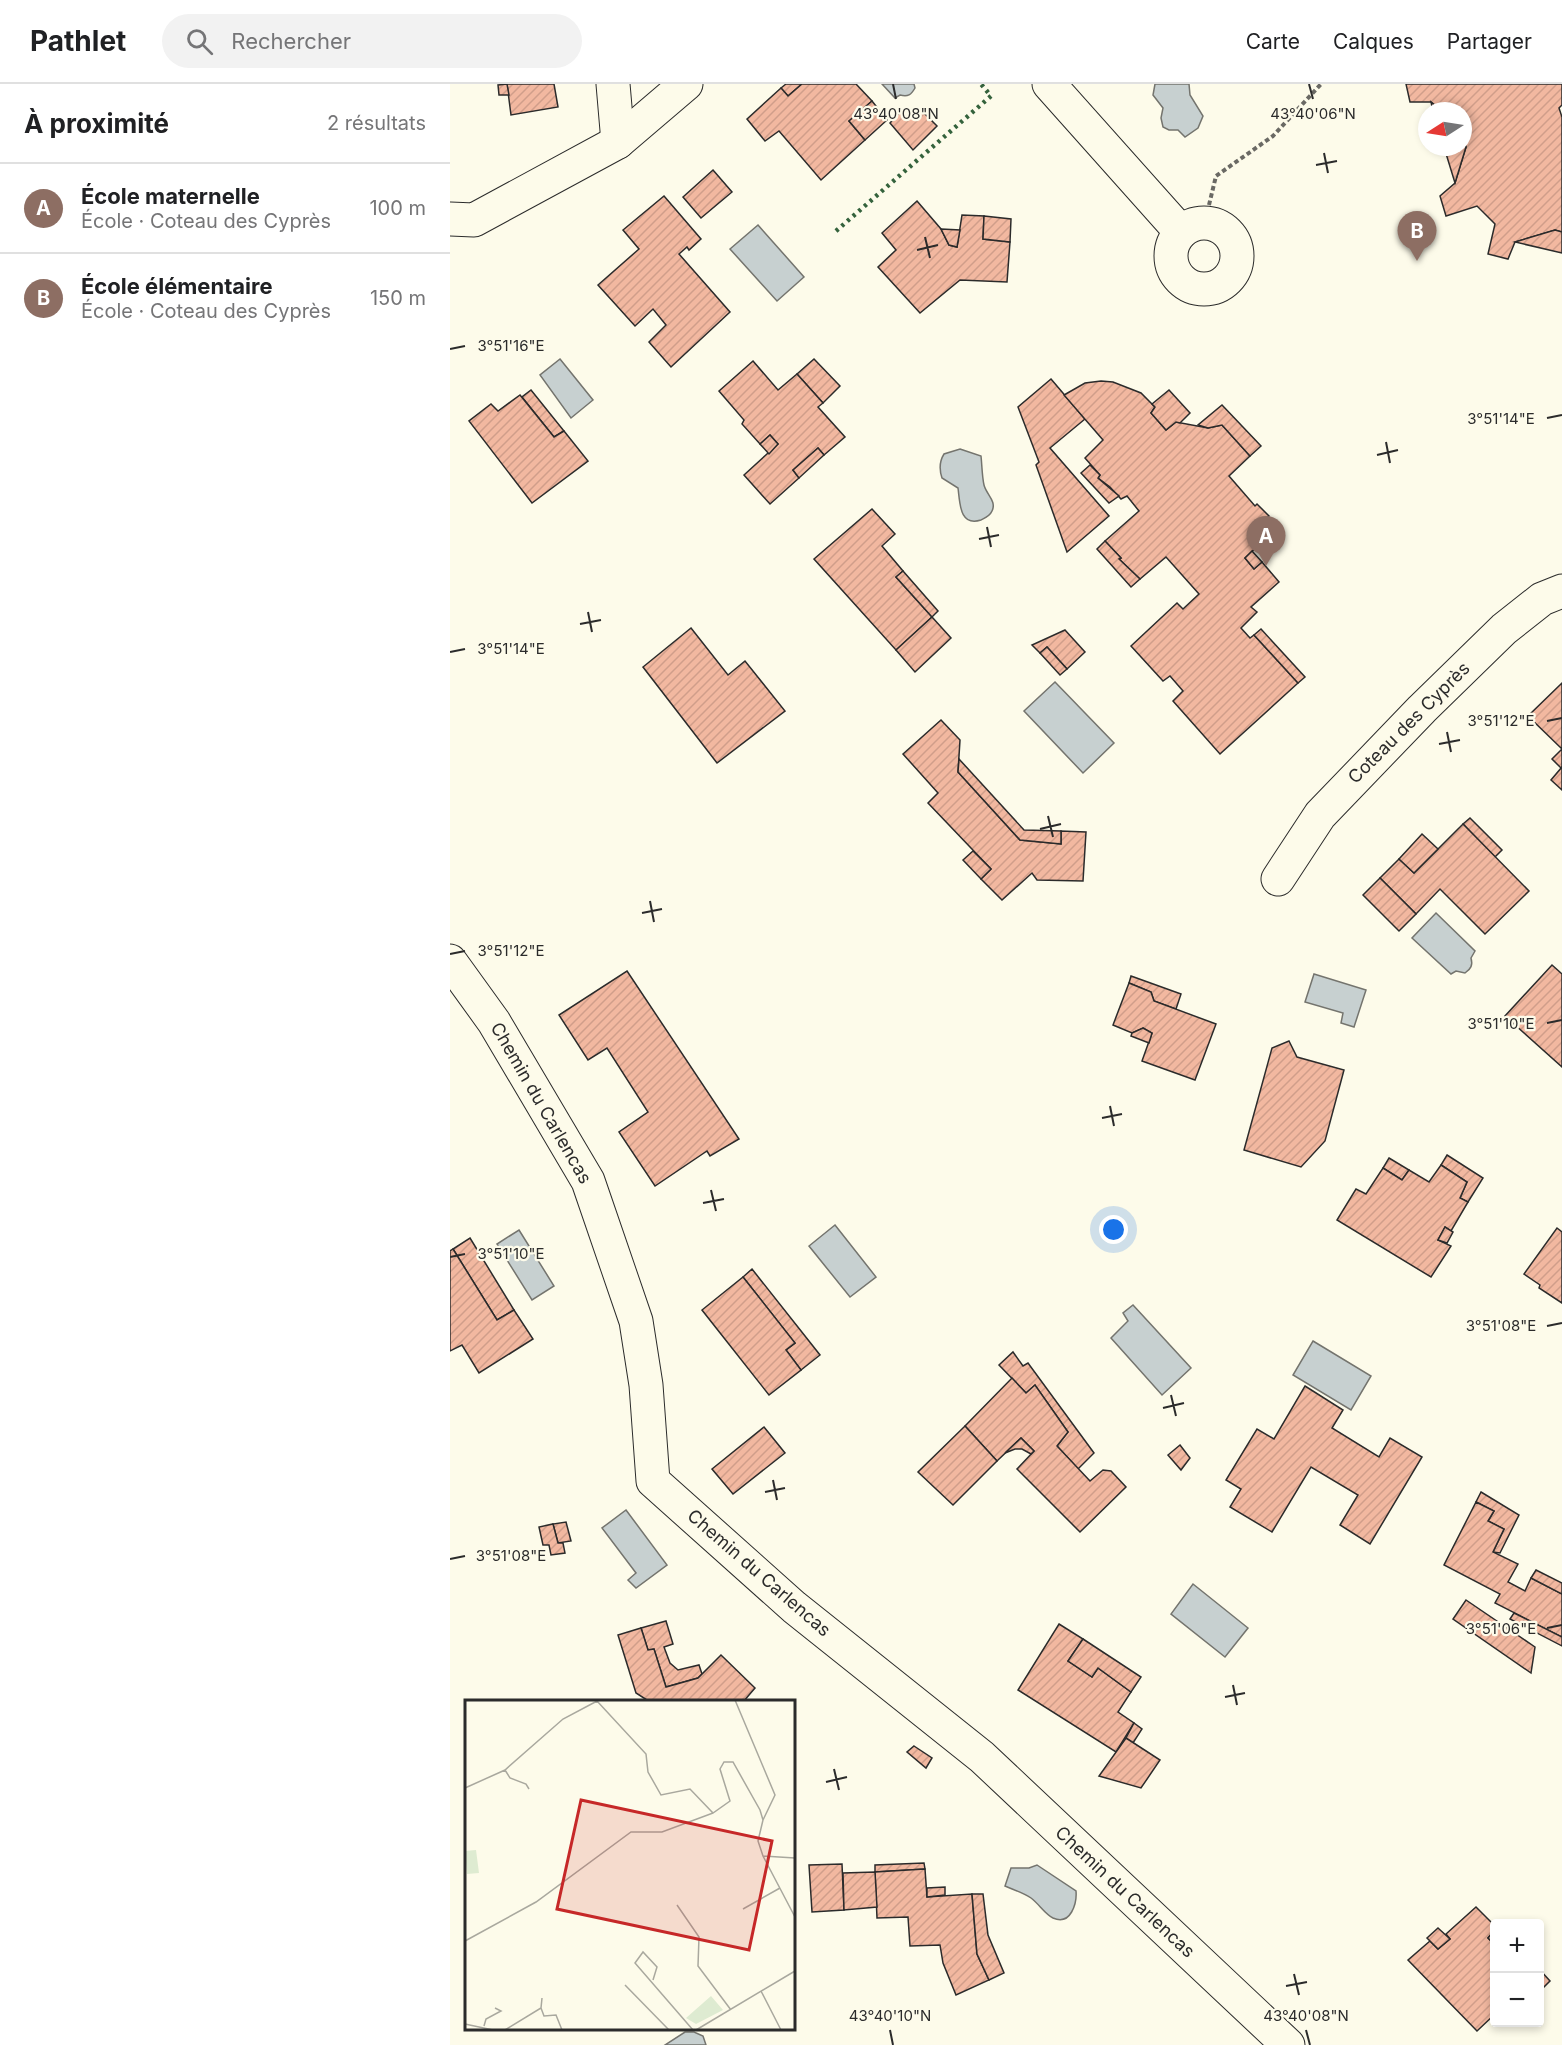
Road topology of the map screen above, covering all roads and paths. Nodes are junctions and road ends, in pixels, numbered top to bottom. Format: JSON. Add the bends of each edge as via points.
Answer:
{"nodes":[{"id":1,"x":613,"y":84,"type":"edge"},
{"id":2,"x":686,"y":84,"type":"edge"},
{"id":3,"x":1049,"y":84,"type":"edge"},
{"id":4,"x":1321,"y":84,"type":"edge"},
{"id":5,"x":618,"y":142,"type":"junction"},
{"id":6,"x":450,"y":219,"type":"edge"},
{"id":7,"x":1192,"y":227,"type":"joint"},
{"id":8,"x":1562,"y":591,"type":"edge"},
{"id":9,"x":1278,"y":879,"type":"dead end"},
{"id":10,"x":450,"y":961,"type":"edge"},
{"id":11,"x":1288,"y":2045,"type":"edge"}],
"edges":[{"from":1,"to":5,"type":"street"},
{"from":2,"to":5,"type":"street"},
{"from":3,"to":7,"type":"street"},
{"from":4,"to":7,"type":"path","via":[[1273,136],[1216,176]]},
{"from":5,"to":6,"type":"street","via":[[474,220]]},
{"from":8,"to":9,"type":"street","name":"Coteau des Cyprès","via":[[1542,599],[1504,629],[1422,708],[1320,815]]},
{"from":10,"to":11,"type":"street","name":"Chemin du Carlencas","via":[[494,1022],[588,1181],[636,1321],[646,1385],[653,1481],[794,1607],[982,1757]]}]}
